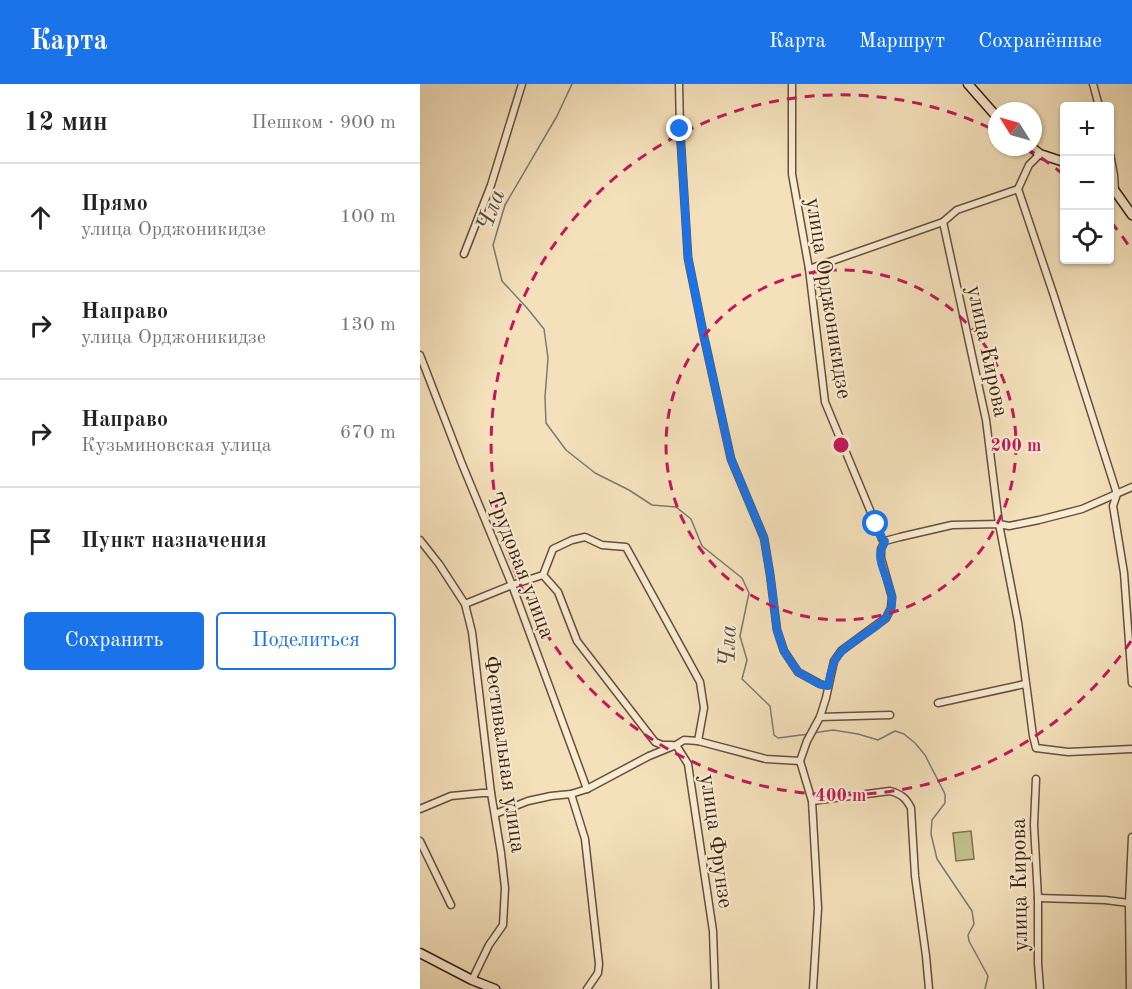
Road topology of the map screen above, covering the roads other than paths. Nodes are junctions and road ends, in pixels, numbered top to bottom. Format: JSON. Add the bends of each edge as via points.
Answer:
{"nodes":[{"id":1,"x":522,"y":84,"type":"edge"},
{"id":2,"x":680,"y":84,"type":"edge"},
{"id":3,"x":792,"y":84,"type":"edge"},
{"id":4,"x":968,"y":84,"type":"edge"},
{"id":5,"x":1093,"y":84,"type":"edge"},
{"id":6,"x":1097,"y":102,"type":"edge"},
{"id":7,"x":988,"y":107,"type":"edge"},
{"id":8,"x":1042,"y":155,"type":"edge"},
{"id":9,"x":1038,"y":156,"type":"edge"},
{"id":10,"x":1060,"y":160,"type":"edge"},
{"id":11,"x":1018,"y":189,"type":"junction"},
{"id":12,"x":1114,"y":192,"type":"edge"},
{"id":13,"x":1132,"y":215,"type":"edge"},
{"id":14,"x":943,"y":222,"type":"junction"},
{"id":15,"x":464,"y":254,"type":"dead end"},
{"id":16,"x":809,"y":269,"type":"junction"},
{"id":17,"x":420,"y":355,"type":"edge"},
{"id":18,"x":1132,"y":487,"type":"edge"},
{"id":19,"x":1117,"y":494,"type":"junction"},
{"id":20,"x":999,"y":524,"type":"junction"},
{"id":21,"x":420,"y":540,"type":"edge"},
{"id":22,"x":885,"y":541,"type":"junction"},
{"id":23,"x":543,"y":575,"type":"junction"},
{"id":24,"x":512,"y":585,"type":"junction"},
{"id":25,"x":465,"y":604,"type":"junction"},
{"id":26,"x":1132,"y":683,"type":"edge"},
{"id":27,"x":1025,"y":684,"type":"junction"},
{"id":28,"x":828,"y":686,"type":"junction"},
{"id":29,"x":938,"y":703,"type":"dead end"},
{"id":30,"x":890,"y":715,"type":"dead end"},
{"id":31,"x":820,"y":717,"type":"junction"},
{"id":32,"x":698,"y":741,"type":"junction"},
{"id":33,"x":676,"y":745,"type":"junction"},
{"id":34,"x":1132,"y":749,"type":"edge"},
{"id":35,"x":800,"y":761,"type":"junction"},
{"id":36,"x":1036,"y":779,"type":"dead end"},
{"id":37,"x":587,"y":789,"type":"junction"},
{"id":38,"x":491,"y":793,"type":"junction"},
{"id":39,"x":571,"y":794,"type":"junction"},
{"id":40,"x":812,"y":801,"type":"junction"},
{"id":41,"x":420,"y":809,"type":"edge"},
{"id":42,"x":495,"y":814,"type":"junction"},
{"id":43,"x":1132,"y":837,"type":"edge"},
{"id":44,"x":420,"y":842,"type":"edge"},
{"id":45,"x":1038,"y":898,"type":"junction"},
{"id":46,"x":1129,"y":903,"type":"junction"},
{"id":47,"x":451,"y":905,"type":"dead end"},
{"id":48,"x":420,"y":953,"type":"edge"},
{"id":49,"x":472,"y":981,"type":"junction"},
{"id":50,"x":495,"y":989,"type":"edge"},
{"id":51,"x":587,"y":989,"type":"edge"},
{"id":52,"x":715,"y":989,"type":"edge"},
{"id":53,"x":813,"y":989,"type":"edge"},
{"id":54,"x":929,"y":989,"type":"edge"},
{"id":55,"x":1040,"y":989,"type":"edge"},
{"id":56,"x":1130,"y":989,"type":"edge"}],
"edges":[{"from":1,"to":15,"type":"street","via":[[491,185]]},
{"from":2,"to":28,"type":"street","via":[[688,258],[731,459],[764,538],[777,630],[784,651],[798,672]]},
{"from":3,"to":16,"type":"street","name":"улица Орджоникидзе","via":[[792,174]]},
{"from":4,"to":7,"type":"street"},
{"from":5,"to":6,"type":"street"},
{"from":8,"to":10,"type":"street"},
{"from":9,"to":11,"type":"street","via":[[1029,165]]},
{"from":11,"to":14,"type":"street","via":[[957,210]]},
{"from":11,"to":19,"type":"street"},
{"from":12,"to":13,"type":"street"},
{"from":14,"to":16,"type":"street"},
{"from":14,"to":20,"type":"street","name":"улица Кирова","via":[[986,420]]},
{"from":16,"to":22,"type":"street","name":"улица Орджоникидзе","via":[[825,402]]},
{"from":17,"to":24,"type":"street","name":"Трудовая улица"},
{"from":18,"to":19,"type":"street"},
{"from":19,"to":20,"type":"street","via":[[1082,509],[1039,520]]},
{"from":19,"to":26,"type":"street","via":[[1113,506],[1124,573]]},
{"from":20,"to":22,"type":"street","via":[[952,525]]},
{"from":20,"to":27,"type":"street","name":"улица Кирова","via":[[1018,622]]},
{"from":21,"to":25,"type":"street","name":"Фестивальная улица"},
{"from":22,"to":28,"type":"street","via":[[880,558],[892,597],[891,608],[886,618],[841,651],[834,661]]},
{"from":23,"to":24,"type":"street"},
{"from":23,"to":32,"type":"street","via":[[553,549],[572,540],[585,537],[602,545],[626,547],[700,681],[704,708]]},
{"from":23,"to":33,"type":"street","via":[[558,592],[577,641],[625,704],[655,742]]},
{"from":24,"to":25,"type":"street"},
{"from":24,"to":37,"type":"street","name":"Трудовая улица"},
{"from":25,"to":38,"type":"street","name":"Фестивальная улица","via":[[472,632]]},
{"from":27,"to":29,"type":"street"},
{"from":27,"to":34,"type":"street","name":"улица Кирова","via":[[1036,748],[1068,752]]},
{"from":28,"to":31,"type":"street"},
{"from":30,"to":31,"type":"street"},
{"from":31,"to":35,"type":"street"},
{"from":32,"to":33,"type":"street","via":[[684,740]]},
{"from":32,"to":35,"type":"street","via":[[766,759]]},
{"from":33,"to":37,"type":"street"},
{"from":33,"to":52,"type":"street","name":"улица Фрунзе","via":[[688,764],[713,931]]},
{"from":35,"to":40,"type":"street"},
{"from":36,"to":45,"type":"street","name":"улица Кирова"},
{"from":37,"to":39,"type":"street"},
{"from":38,"to":41,"type":"street","via":[[451,796]]},
{"from":38,"to":42,"type":"street","name":"Фестивальная улица"},
{"from":39,"to":42,"type":"street","via":[[528,801]]},
{"from":39,"to":51,"type":"street","via":[[585,838],[599,964]]},
{"from":40,"to":53,"type":"street","via":[[818,908]]},
{"from":40,"to":54,"type":"street","via":[[890,791],[906,800],[911,808]]},
{"from":42,"to":49,"type":"street","name":"Фестивальная улица","via":[[505,888],[503,925]]},
{"from":43,"to":46,"type":"street"},
{"from":44,"to":47,"type":"street"},
{"from":45,"to":46,"type":"street"},
{"from":45,"to":55,"type":"street","name":"улица Кирова"},
{"from":46,"to":56,"type":"street"},
{"from":48,"to":49,"type":"street"},
{"from":49,"to":50,"type":"street"}]}
